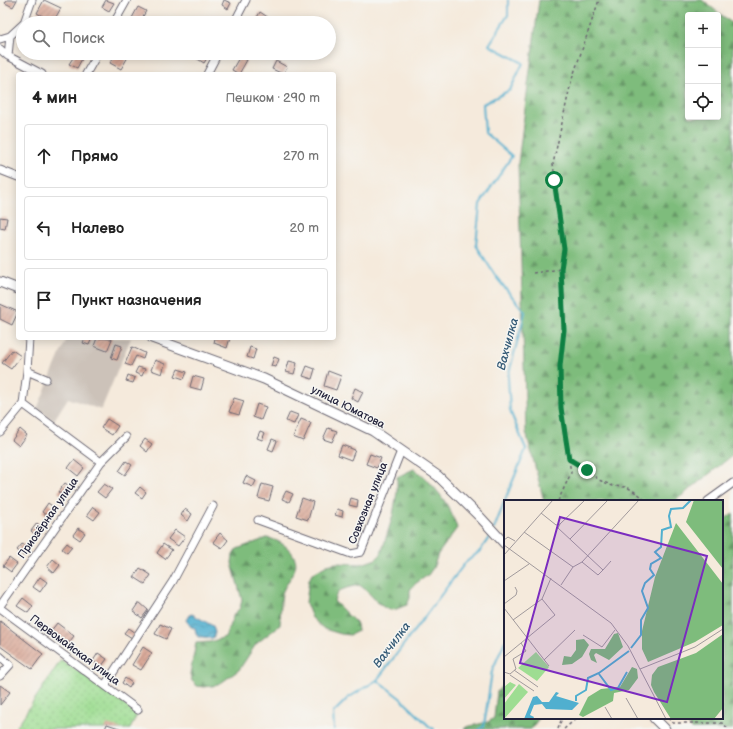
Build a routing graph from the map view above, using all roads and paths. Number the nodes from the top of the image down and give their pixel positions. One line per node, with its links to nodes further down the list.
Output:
1 (32, 0): 5 (street)
2 (127, 0): 6 (street)
3 (246, 0): 7 (street)
4 (599, 0): 20 (path)
5 (26, 16)
6 (118, 16)
7 (238, 16)
8 (16, 30): 9 (street)
9 (10, 36): 10 (street); 12 (street)
10 (0, 39)
11 (0, 49): 12 (street)
12 (8, 56): 15 (street)
13 (94, 60): 16 (street)
14 (214, 60): 17 (street)
15 (38, 72)
16 (87, 72)
17 (208, 72)
18 (0, 170): 19 (street)
19 (16, 176)
20 (561, 269): 21 (path); 32 (path)
21 (533, 273)
22 (0, 282): 23 (main road)
23 (16, 288)
24 (29, 340): 26 (street)
25 (157, 340): 31 (main road, улица Юматова)
26 (27, 371): 27 (street); 28 (street)
27 (46, 378)
28 (22, 404): 29 (street); 33 (street)
29 (0, 432)
30 (126, 437): 33 (street, Приозёрная улица)
31 (401, 451): 39 (street, Совхозная улица); 40 (main road, улица Юматова)
32 (569, 459): 35 (path); 36 (path)
33 (101, 462): 41 (street, Приозёрная улица)
34 (733, 483): 37 (street)
35 (558, 500)
36 (644, 500)
37 (709, 500)
38 (213, 506): 44 (street)
39 (258, 520)
40 (504, 544)
41 (0, 607): 44 (street, Первомайская улица)
42 (0, 656): 43 (street)
43 (0, 676)
44 (105, 685): 45 (street, Первомайская улица)
45 (138, 710)
46 (562, 719): 50 (path)
47 (576, 719): 51 (path)
48 (655, 719): 52 (main road)
49 (669, 719): 53 (path)
50 (558, 729)
51 (564, 729)
52 (665, 729)
53 (728, 729)

